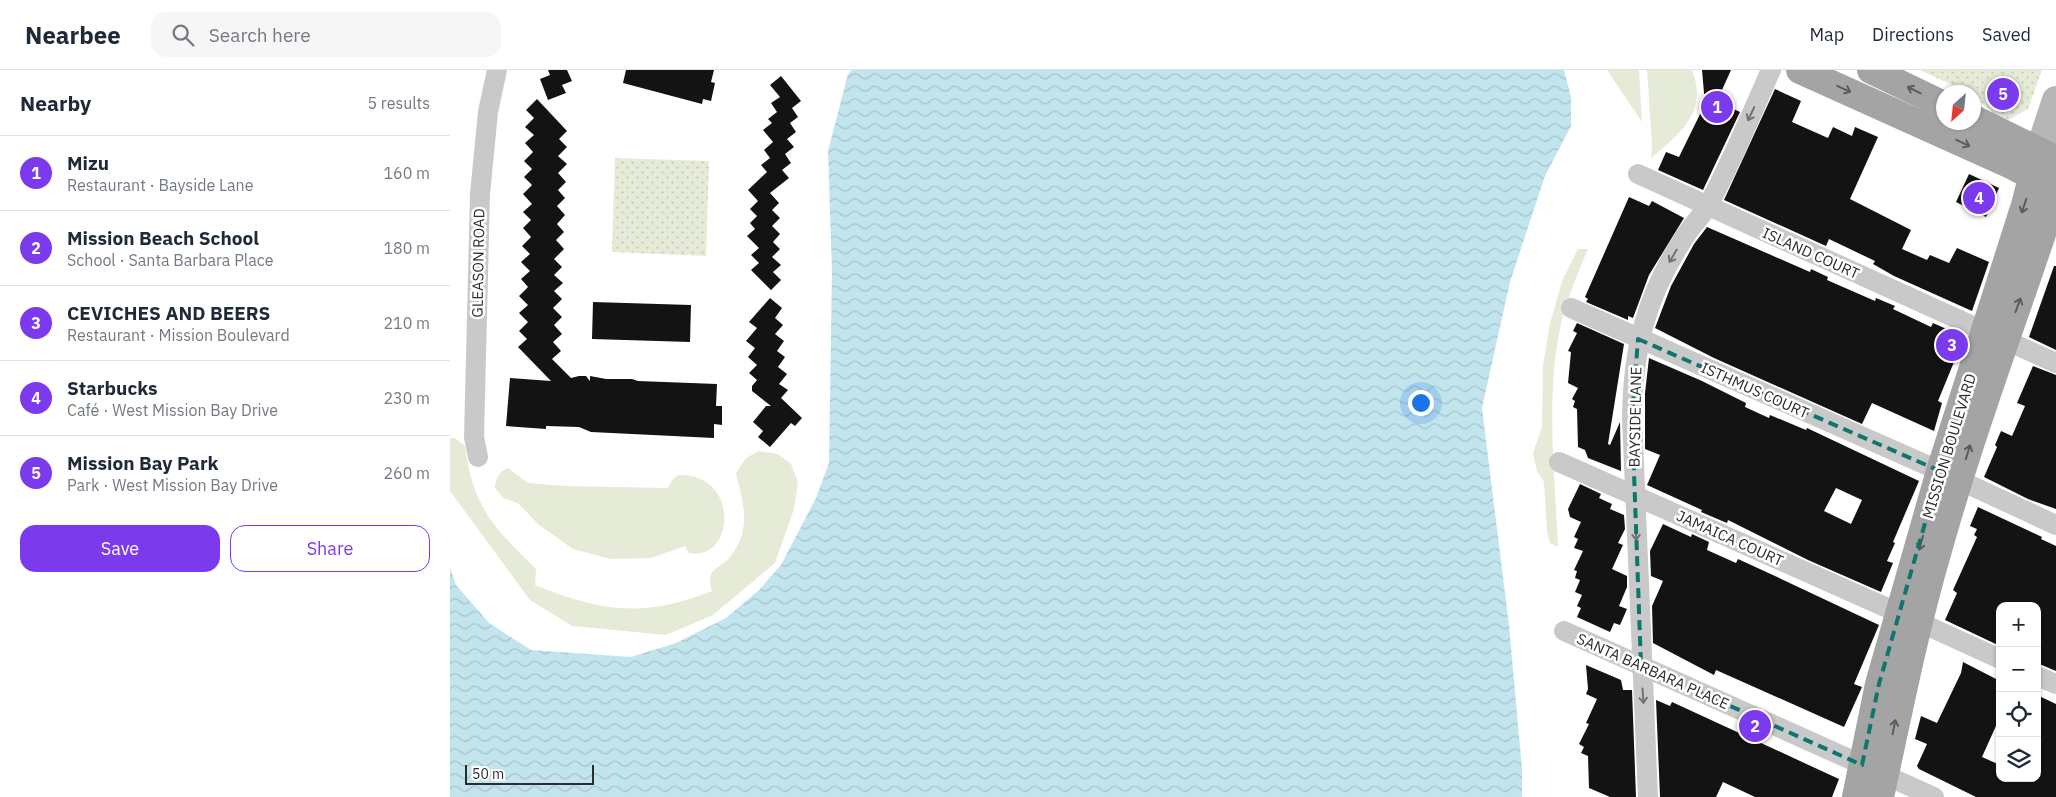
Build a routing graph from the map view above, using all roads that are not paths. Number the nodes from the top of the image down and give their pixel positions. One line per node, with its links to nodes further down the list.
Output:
1 (497, 70): 15 (street, GLEASON ROAD)
2 (1771, 70): 10 (street, BAYSIDE LANE, one-way to 10)
3 (1800, 70): 8 (main road, one-way to 8)
4 (1871, 70): 6 (main road, one-way to 4)
5 (2056, 100): 8 (main road, MISSION BOULEVARD)
6 (1936, 101)
7 (1981, 124): 8 (main road)
8 (2048, 173): 12 (main road, MISSION BOULEVARD)
9 (1638, 174): 10 (street, ISLAND COURT)
10 (1708, 206): 12 (street, ISLAND COURT); 13 (street, BAYSIDE LANE, one-way to 13)
11 (1570, 308): 13 (street, ISTHMUS COURT)
12 (1995, 335): 14 (street, ISLAND COURT); 17 (main road, MISSION BOULEVARD)
13 (1638, 339): 17 (street, ISTHMUS COURT); 18 (street, BAYSIDE LANE)
14 (2056, 363)
15 (478, 457)
16 (1559, 462): 18 (street, JAMAICA COURT)
17 (1950, 476): 19 (street, ISTHMUS COURT); 20 (main road, MISSION BOULEVARD)
18 (1634, 496): 20 (street, JAMAICA COURT); 23 (street, BAYSIDE LANE, one-way to 23)
19 (2056, 525)
20 (1910, 618): 22 (street, JAMAICA COURT); 26 (main road, MISSION BOULEVARD)
21 (1564, 632): 23 (street, SANTA BARBARA PLACE)
22 (1996, 657)
23 (1642, 666): 26 (street, SANTA BARBARA PLACE); 27 (street, BAYSIDE LANE, one-way to 27)
24 (2041, 678): 25 (street)
25 (2056, 684)
26 (1876, 779): 28 (main road, MISSION BOULEVARD); 29 (street, SANTA BARBARA PLACE)
27 (1648, 797)
28 (1856, 797)
29 (1934, 797)

